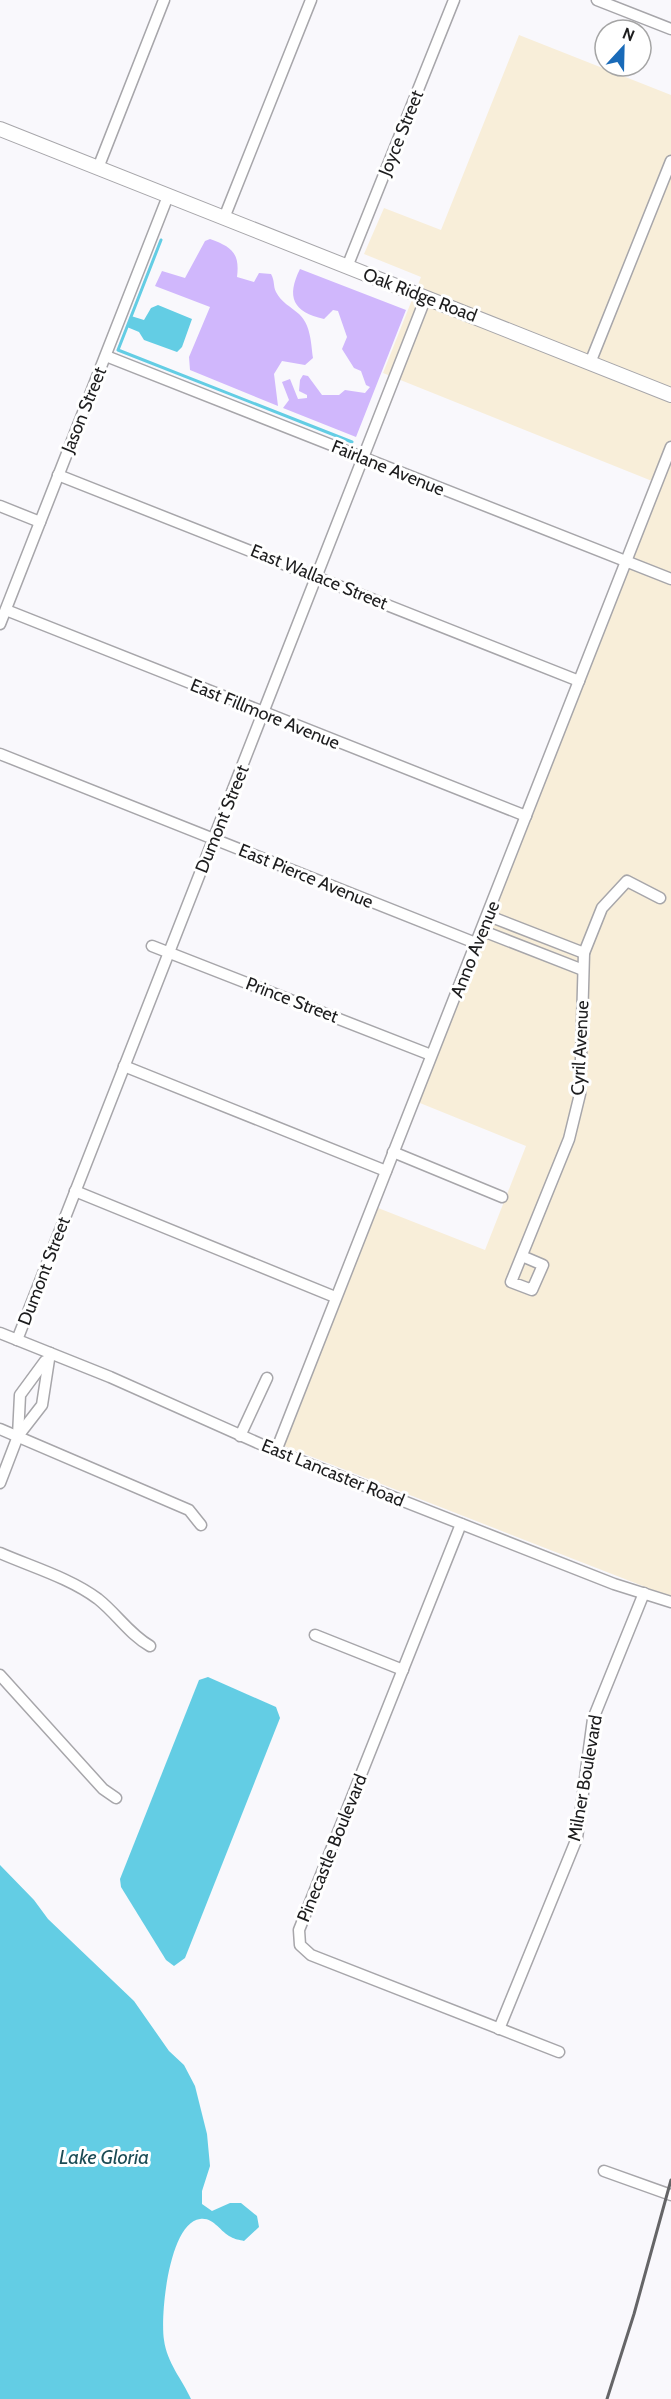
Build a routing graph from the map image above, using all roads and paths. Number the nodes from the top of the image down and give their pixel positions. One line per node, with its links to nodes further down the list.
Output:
1 (164, 0): 9 (street)
2 (311, 0): 11 (street)
3 (454, 0): 12 (street, Joyce Street)
4 (597, 0): 5 (street)
5 (616, 3): 6 (street)
6 (671, 29)
7 (0, 129): 9 (main road, Oak Ridge Road)
8 (671, 161): 15 (street)
9 (98, 168): 10 (main road, Oak Ridge Road)
10 (168, 196): 11 (main road, Oak Ridge Road); 14 (street, Jason Street)
11 (224, 218): 12 (main road, Oak Ridge Road)
12 (347, 267): 13 (main road, Oak Ridge Road)
13 (426, 297): 15 (main road, Oak Ridge Road); 18 (street, Dumont Street)
14 (106, 356): 18 (street, Fairlane Avenue); 19 (street, Jason Street)
15 (590, 363): 16 (main road, Oak Ridge Road)
16 (671, 394)
17 (671, 447): 22 (street, Anno Avenue)
18 (363, 458): 22 (street, Fairlane Avenue); 23 (street, Dumont Street)
19 (58, 475): 21 (street, Jason Street); 23 (street, East Wallace Street)
20 (0, 506): 21 (street)
21 (40, 522): 25 (street, Jason Street)
22 (625, 562): 24 (street, Fairlane Avenue); 27 (street, Anno Avenue)
23 (318, 576): 27 (street, East Wallace Street); 28 (street, Dumont Street)
24 (671, 579)
25 (6, 610): 26 (street, Jason Street); 28 (street, East Fillmore Avenue)
26 (0, 624)
27 (579, 681): 30 (street, Anno Avenue)
28 (264, 714): 30 (street, East Fillmore Avenue); 31 (street, Dumont Street)
29 (0, 754): 31 (street, East Pierce Avenue)
30 (526, 816): 33 (street, Anno Avenue)
31 (213, 839): 37 (street, East Pierce Avenue); 39 (street, Dumont Street)
32 (660, 898): 40 (street, Cyril Avenue)
33 (489, 916): 34 (street); 35 (street, Anno Avenue)
34 (506, 922): 36 (street); 40 (street)
35 (483, 931): 36 (street); 37 (street, Anno Avenue)
36 (502, 939): 41 (street)
37 (478, 944): 42 (street, Anno Avenue)
38 (152, 946): 39 (street, Prince Street)
39 (169, 953): 42 (street, Prince Street); 43 (street, Dumont Street)
40 (584, 953): 41 (street, Cyril Avenue)
41 (583, 970): 48 (street, Cyril Avenue)
42 (431, 1055): 44 (street, Anno Avenue)
43 (124, 1066): 45 (street); 46 (street, Dumont Street)
44 (393, 1152): 45 (street, Anno Avenue); 47 (street)
45 (386, 1170): 49 (street, Anno Avenue)
46 (75, 1191): 49 (street); 51 (street, Dumont Street)
47 (502, 1197)
48 (522, 1256)
49 (335, 1297): 59 (street, Anno Avenue)
50 (0, 1333): 51 (street, East Lancaster Road)
51 (17, 1340): 52 (street, East Lancaster Road)
52 (50, 1353): 54 (street); 55 (street); 58 (street, East Lancaster Road)
53 (267, 1378): 58 (street)
54 (18, 1407): 55 (street); 57 (street)
55 (36, 1414): 57 (street)
56 (0, 1429): 57 (street)
57 (18, 1436): 60 (street); 62 (street)
58 (240, 1436): 59 (street, East Lancaster Road)
59 (276, 1452): 61 (street, East Lancaster Road)
60 (0, 1483)
61 (461, 1524): 64 (street, East Lancaster Road); 68 (street, Pinecastle Boulevard)
62 (201, 1525)
63 (0, 1553): 67 (street)
64 (644, 1593): 65 (street, East Lancaster Road); 71 (street, Milner Boulevard)
65 (671, 1602)
66 (315, 1635): 68 (street)
67 (150, 1646)
68 (403, 1670): 71 (street, Pinecastle Boulevard)
69 (0, 1675): 70 (street)
70 (117, 1798)
71 (499, 2029): 72 (street, Pinecastle Boulevard)
72 (559, 2052)
73 (604, 2171): 74 (street)
74 (671, 2196)

